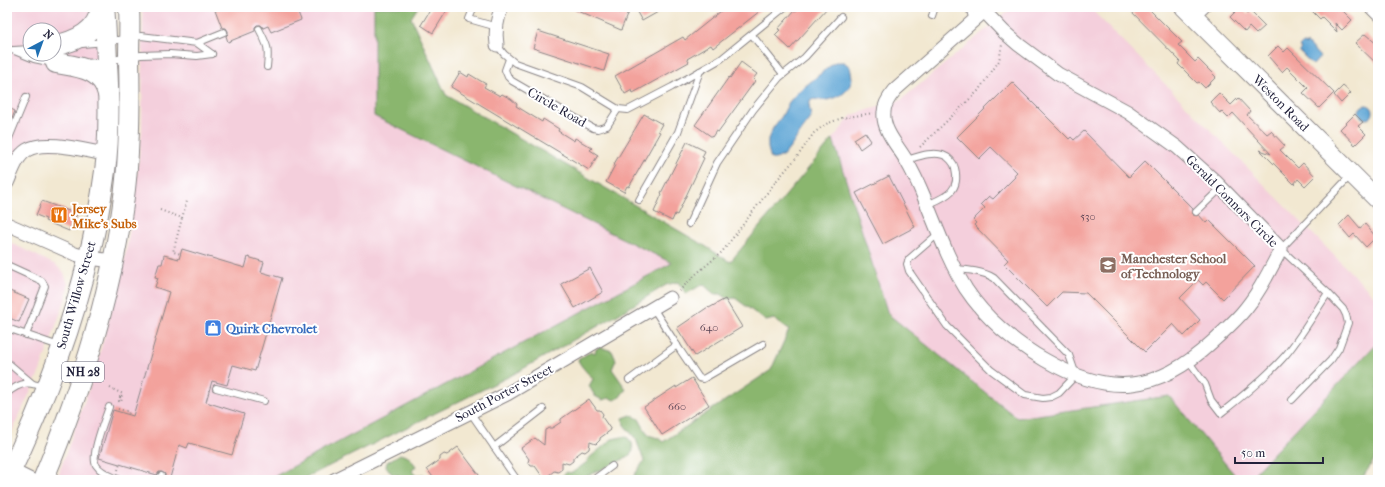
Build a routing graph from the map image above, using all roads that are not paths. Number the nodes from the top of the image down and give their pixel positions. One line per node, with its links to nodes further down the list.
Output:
1 (101, 7): 23 (main road)
2 (104, 7): 25 (main road, South Willow Street / NH 28)
3 (129, 7): 22 (main road, South Willow Street / NH 28)
4 (474, 7): 16 (lane)
5 (502, 7): 16 (street, Circle Road)
6 (785, 7): 19 (lane)
7 (935, 7): 13 (lane)
8 (969, 7): 15 (lane)
9 (1371, 7): 12 (street)
10 (986, 9): 15 (street); 42 (street, Gerald Connors Circle)
11 (1193, 10): 40 (street, Weston Road)
12 (1378, 14)
13 (932, 16)
14 (841, 17): 33 (lane)
15 (973, 20): 39 (street, Gerald Connors Circle)
16 (497, 27): 21 (street, Circle Road)
17 (259, 29): 31 (lane)
18 (224, 32): 20 (lane)
19 (752, 35): 32 (lane); 33 (lane)
20 (197, 43): 22 (lane); 22 (lane)
21 (498, 45): 30 (lane, Circle Road)
22 (130, 47): 25 (lane); 25 (lane); 52 (main road, South Willow Street / NH 28)
23 (62, 48)
24 (22, 49): 27 (lane)
25 (107, 51): 26 (lane); 28 (lane); 35 (main road, South Willow Street / NH 28)
26 (62, 52)
27 (22, 54)
28 (62, 56)
29 (62, 56): 35 (main road)
30 (509, 59): 36 (lane, Circle Road); 36 (lane, Circle Road)
31 (267, 67)
32 (700, 71): 36 (lane); 44 (lane)
33 (783, 74): 48 (lane)
34 (26, 97): 37 (lane)
35 (109, 98): 38 (main road, South Willow Street / NH 28)
36 (618, 109)
37 (7, 142)
38 (106, 154): 41 (street); 51 (main road, South Willow Street / NH 28)
39 (906, 160): 45 (street, Gerald Connors Circle); 45 (lane)
40 (1352, 174): 43 (street, Weston Road); 50 (lane)
41 (7, 184)
42 (1221, 188): 46 (lane); 50 (street, Gerald Connors Circle)
43 (1376, 193)
44 (639, 200)
45 (927, 205): 49 (street, Gerald Connors Circle)
46 (1196, 212)
47 (7, 224): 51 (street)
48 (689, 224)
49 (938, 234): 54 (street, Gerald Connors Circle); 65 (lane)
50 (1281, 250): 55 (lane); 64 (street, Gerald Connors Circle)
51 (89, 258): 52 (street); 62 (main road, South Willow Street / NH 28)
52 (113, 261): 80 (main road, South Willow Street / NH 28)
53 (7, 265): 59 (lane)
54 (955, 269): 65 (street, Gerald Connors Circle); 65 (lane)
55 (1328, 293): 64 (lane); 70 (lane)
56 (670, 298): 57 (street, South Porter Street)
57 (653, 308): 61 (lane); 74 (street, South Porter Street)
58 (10, 329): 59 (lane)
59 (26, 335): 62 (lane)
60 (764, 344): 61 (lane)
61 (677, 345): 66 (lane)
62 (62, 347): 67 (main road, South Willow Street / NH 28)
63 (7, 362): 67 (lane)
64 (1189, 362): 65 (street, Gerald Connors Circle)
65 (1076, 375)
66 (630, 380)
67 (40, 386): 69 (lane); 77 (main road, South Willow Street / NH 28)
68 (216, 388): 71 (lane)
69 (7, 393)
70 (1292, 400)
71 (264, 401)
72 (109, 407): 81 (lane)
73 (543, 409): 75 (lane)
74 (470, 412): 75 (lane); 78 (street, South Porter Street)
75 (494, 447): 82 (lane)
76 (612, 466): 83 (lane)
77 (8, 472): 79 (street)
78 (342, 478)
79 (31, 480)
80 (43, 480)
81 (120, 480)
82 (517, 480)
83 (593, 480)

